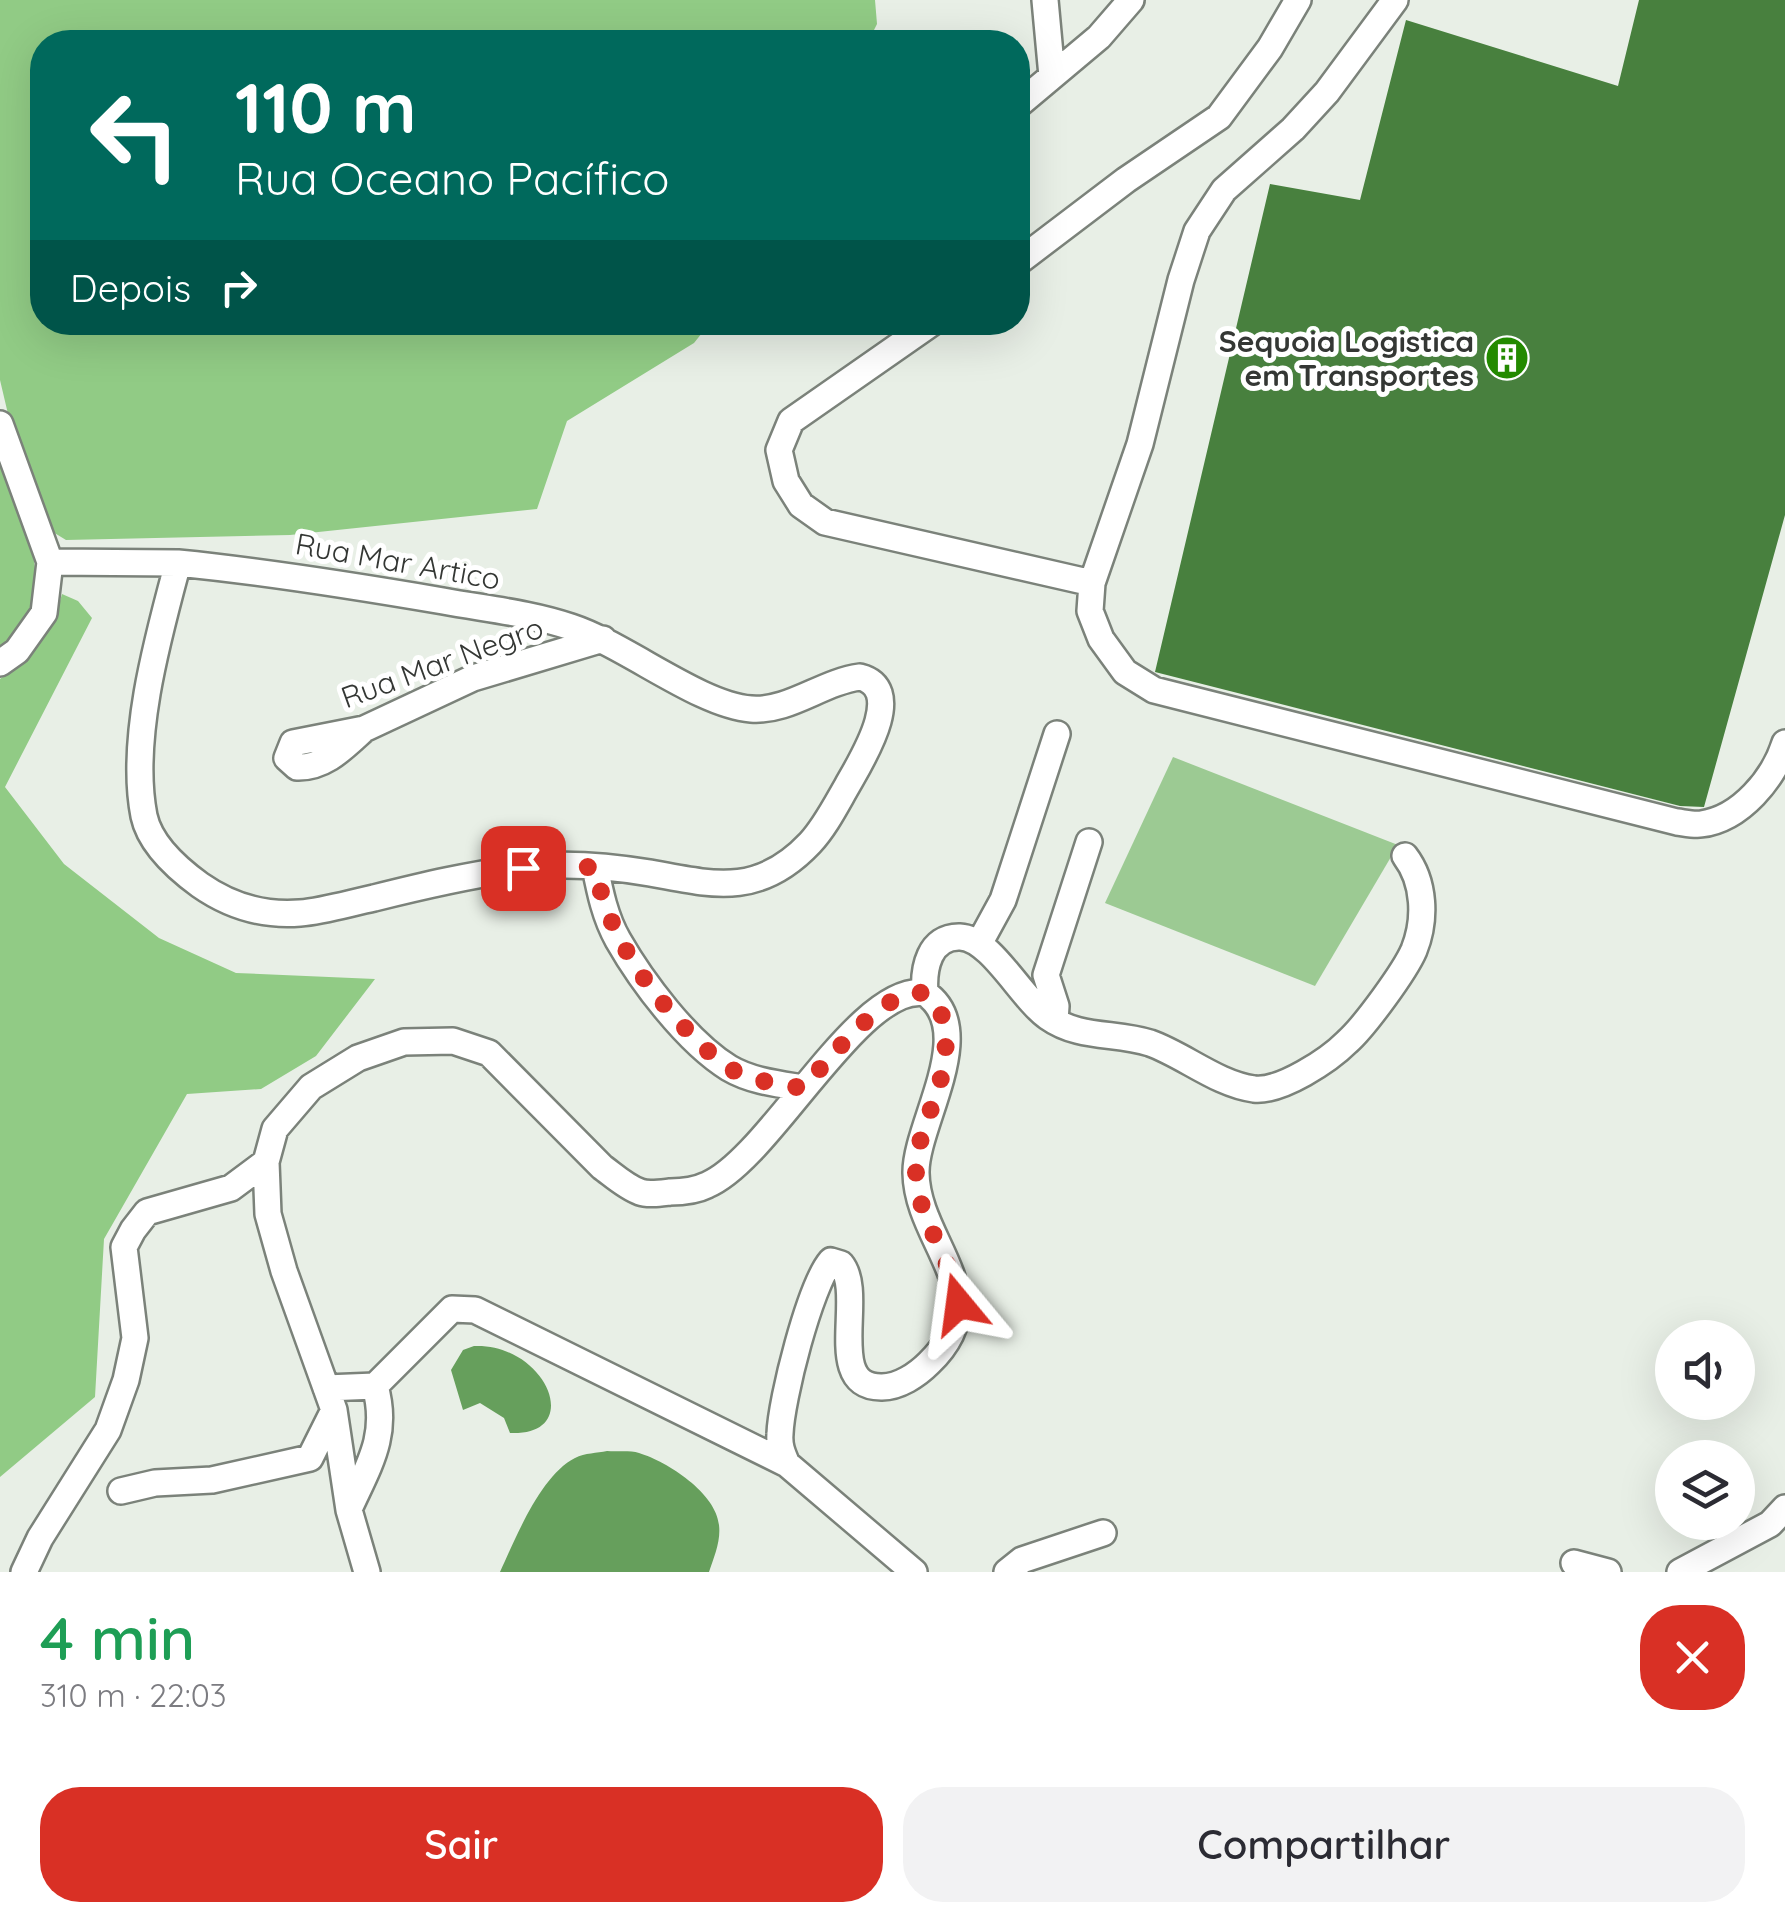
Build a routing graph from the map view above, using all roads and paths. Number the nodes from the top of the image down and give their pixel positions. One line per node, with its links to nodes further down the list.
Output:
1 (1044, 0): 5 (street)
2 (1131, 0): 5 (street)
3 (1298, 0): 7 (street)
4 (1395, 0): 12 (street)
5 (1052, 76): 6 (street)
6 (1030, 94)
7 (1030, 253)
8 (914, 335): 12 (street)
9 (0, 424): 10 (street)
10 (50, 562): 11 (street, Rua Mar Artico); 14 (street)
11 (178, 564): 13 (street, Rua Mar Artico); 20 (street)
12 (1092, 582): 17 (street)
13 (603, 639): 16 (street, Rua Mar Negro); 20 (street, Rua Mar Artico)
14 (0, 663)
15 (1057, 734): 21 (street)
16 (302, 740)
17 (1785, 743)
18 (1089, 842): 23 (street)
19 (1405, 856): 23 (street)
20 (595, 867): 24 (street)
21 (979, 944): 22 (street); 23 (street)
22 (925, 993): 24 (street); 28 (street)
23 (1055, 1021)
24 (803, 1088): 25 (street)
25 (266, 1162): 27 (street); 34 (street)
26 (375, 1386): 27 (street); 28 (street); 31 (street)
27 (330, 1399): 29 (street); 31 (street)
28 (786, 1464): 36 (street)
29 (121, 1490)
30 (1785, 1508): 39 (street)
31 (349, 1510): 35 (street)
32 (1103, 1533): 37 (street)
33 (1574, 1563): 38 (street)
34 (24, 1572)
35 (368, 1572)
36 (914, 1572)
37 (1008, 1572)
38 (1608, 1572)
39 (1680, 1572)

